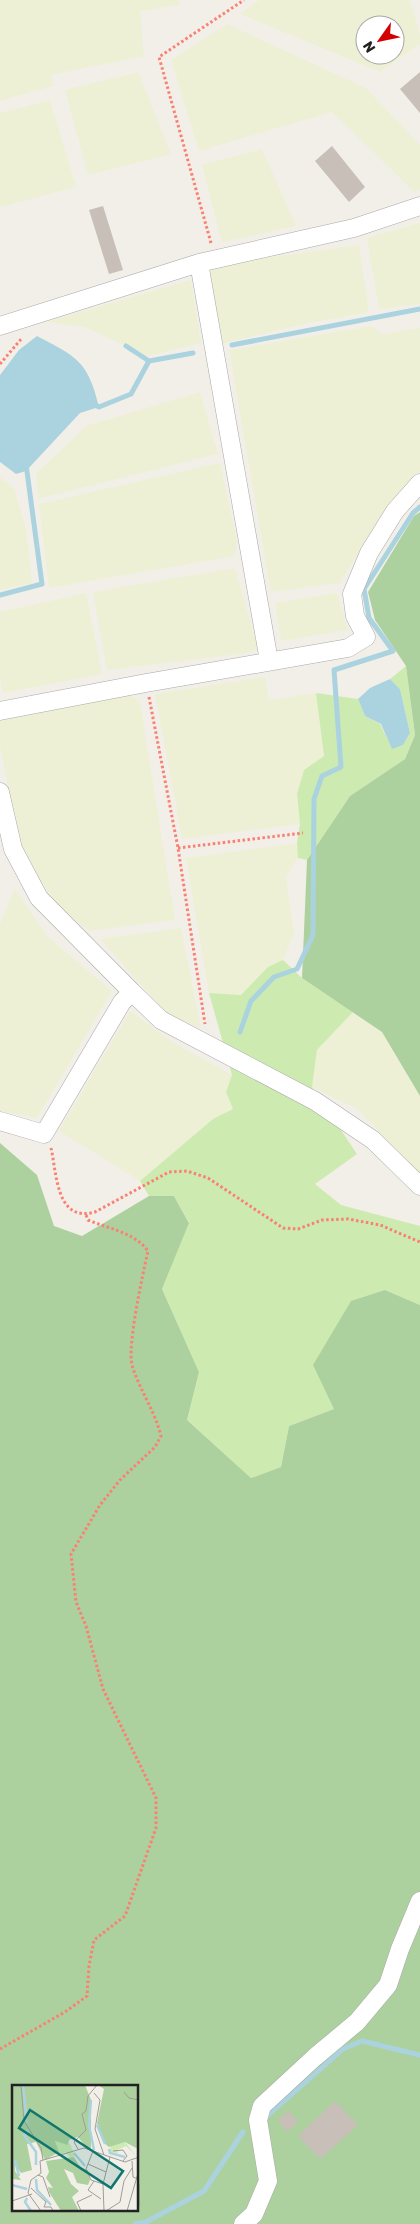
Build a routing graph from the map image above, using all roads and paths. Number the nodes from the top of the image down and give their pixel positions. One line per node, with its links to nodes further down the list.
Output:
1 (244, 0): 3 (path)
2 (420, 206): 3 (street)
3 (207, 261): 4 (street); 8 (street)
4 (0, 326)
5 (27, 332): 6 (path)
6 (0, 364)
7 (420, 483): 8 (street)
8 (269, 661): 9 (street)
9 (146, 683): 10 (street); 13 (path)
10 (0, 711)
11 (0, 792): 14 (street)
12 (303, 833): 13 (path)
13 (178, 848): 15 (path)
14 (132, 992): 15 (street); 17 (street)
15 (208, 1044): 18 (street)
16 (0, 1121): 17 (street)
17 (44, 1134): 19 (path)
18 (420, 1186)
19 (86, 1215): 20 (path); 22 (path)
20 (420, 1242)
21 (420, 1900): 23 (street)
22 (0, 2050)
23 (243, 2224)

